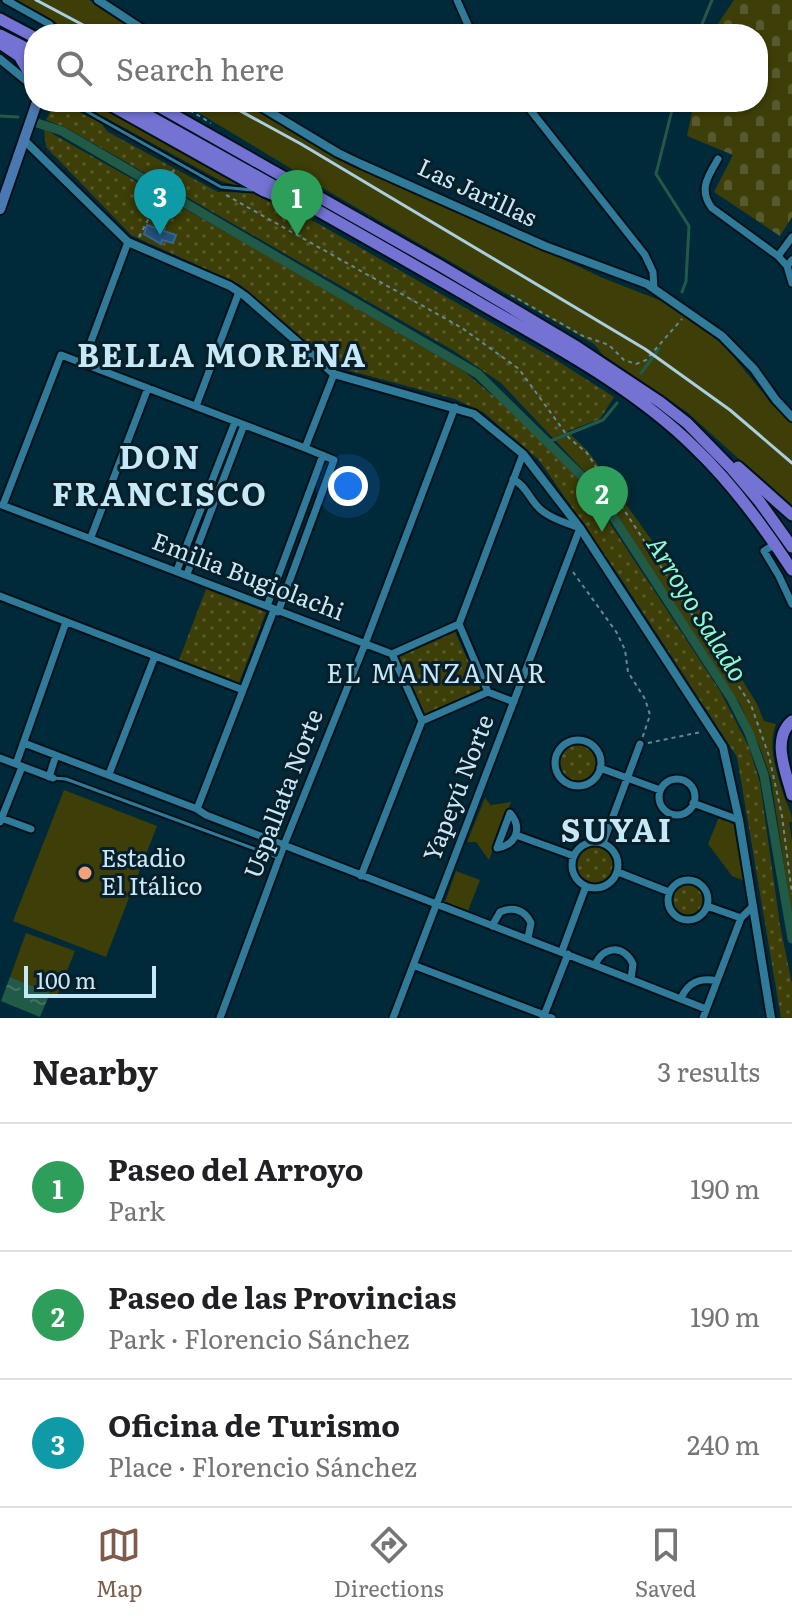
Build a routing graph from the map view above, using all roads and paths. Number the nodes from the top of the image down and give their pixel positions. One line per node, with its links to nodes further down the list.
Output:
1 (6, 0): 5 (street)
2 (98, 0): 6 (street)
3 (457, 0): 7 (street)
4 (0, 19): 8 (highway)
5 (49, 24)
6 (135, 24)
7 (468, 24)
8 (24, 32)
9 (0, 35): 11 (highway)
10 (0, 43): 13 (highway)
11 (24, 47)
12 (0, 59): 14 (street)
13 (24, 65)
14 (24, 77)
15 (33, 112): 24 (main road)
16 (88, 112): 26 (lane)
17 (123, 112): 28 (highway)
18 (142, 112): 30 (highway)
19 (168, 112): 47 (highway)
20 (192, 112): 23 (path)
21 (270, 112): 36 (street, Las Jarillas)
22 (532, 112): 36 (street)
23 (217, 127)
24 (24, 140): 29 (main road); 32 (street)
25 (718, 159): 33 (street)
26 (178, 163): 27 (lane); 32 (path)
27 (221, 187): 28 (lane); 102 (path)
28 (264, 191): 30 (highway)
29 (0, 209)
30 (325, 215): 57 (highway)
31 (792, 237): 33 (street)
32 (132, 244): 38 (street); 40 (street)
33 (778, 256): 34 (street)
34 (790, 263): 35 (street)
35 (792, 283)
36 (654, 289): 39 (street, Las Jarillas)
37 (501, 290): 39 (path)
38 (239, 292): 41 (street); 43 (street)
39 (688, 312): 45 (street, Las Jarillas)
40 (83, 363): 42 (street); 53 (street)
41 (334, 374): 44 (street); 49 (street)
42 (148, 388): 43 (street); 56 (street)
43 (196, 406): 46 (street)
44 (455, 407): 50 (street); 68 (street, Uspallata Norte)
45 (792, 417)
46 (235, 422): 48 (street); 60 (street)
47 (687, 423): 54 (highway); 58 (highway)
48 (244, 425): 49 (street); 62 (street)
49 (305, 448): 51 (street)
50 (523, 454): 52 (street); 55 (street)
51 (323, 455): 65 (street); 65 (street)
52 (513, 479): 55 (street); 67 (street)
53 (2, 504): 56 (street, Emilia Bugiolachi)
54 (792, 515)
55 (580, 528): 59 (street, Yapeyú Norte); 76 (street)
56 (91, 537): 60 (street, Emilia Bugiolachi)
57 (775, 544): 61 (highway); 64 (street)
58 (792, 547)
59 (566, 561): 73 (street, Yapeyú Norte); 78 (path)
60 (177, 570): 62 (street, Emilia Bugiolachi)
61 (792, 570)
62 (187, 574): 65 (street, Emilia Bugiolachi)
63 (0, 596): 66 (street)
64 (792, 604)
65 (273, 609): 68 (street, Emilia Bugiolachi); 71 (street)
66 (66, 622): 70 (street); 77 (street)
67 (459, 624): 69 (street); 72 (street)
68 (365, 644): 69 (street, Emilia Bugiolachi); 95 (street, Uspallata Norte)
69 (392, 654): 74 (street)
70 (155, 656): 71 (street); 83 (street)
71 (243, 690): 89 (street)
72 (488, 692): 73 (street); 74 (street)
73 (514, 702): 103 (street, Yapeyú Norte)
74 (422, 721): 99 (street)
75 (792, 721): 87 (highway)
76 (712, 729): 78 (path); 91 (street)
77 (24, 743): 79 (street); 81 (street)
78 (640, 744): 85 (street)
79 (56, 755): 83 (street); 84 (street)
80 (0, 758): 81 (street)
81 (19, 765): 84 (street); 90 (street)
82 (600, 768): 82 (street); 85 (street)
83 (109, 774): 89 (street)
84 (51, 777): 97 (lane)
85 (627, 778): 86 (street); 94 (street)
86 (660, 790): 88 (street); 88 (street)
87 (792, 795)
88 (693, 803): 91 (street)
89 (197, 809): 95 (street)
90 (1, 820): 92 (street)
91 (739, 820): 105 (street)
92 (31, 829)
93 (516, 835): 93 (street); 96 (street)
94 (603, 843): 96 (street); 98 (street)
95 (284, 845): 97 (street, Uspallata Norte); 99 (street)
96 (574, 856): 100 (street)
97 (279, 858): 117 (street, Uspallata Norte)
98 (618, 872): 100 (street); 101 (street)
99 (361, 876): 103 (street)
100 (586, 886): 109 (street)
101 (669, 892): 104 (street); 104 (street)
102 (792, 894)
103 (435, 905): 107 (street); 110 (street, Yapeyú Norte)
104 (707, 906): 106 (street)
105 (753, 906): 106 (street); 120 (street)
106 (741, 918): 113 (street)
107 (492, 926): 108 (street); 108 (street)
108 (528, 938): 109 (street)
109 (565, 952): 111 (street); 116 (street)
110 (413, 965): 116 (street); 118 (street, Yapeyú Norte)
111 (595, 965): 112 (street); 112 (street)
112 (631, 979): 114 (street)
113 (717, 981): 114 (street); 115 (street)
114 (681, 999): 115 (street)
115 (706, 1009): 119 (street)
116 (546, 1017)
117 (220, 1018)
118 (393, 1018)
119 (703, 1018)
120 (771, 1018)

